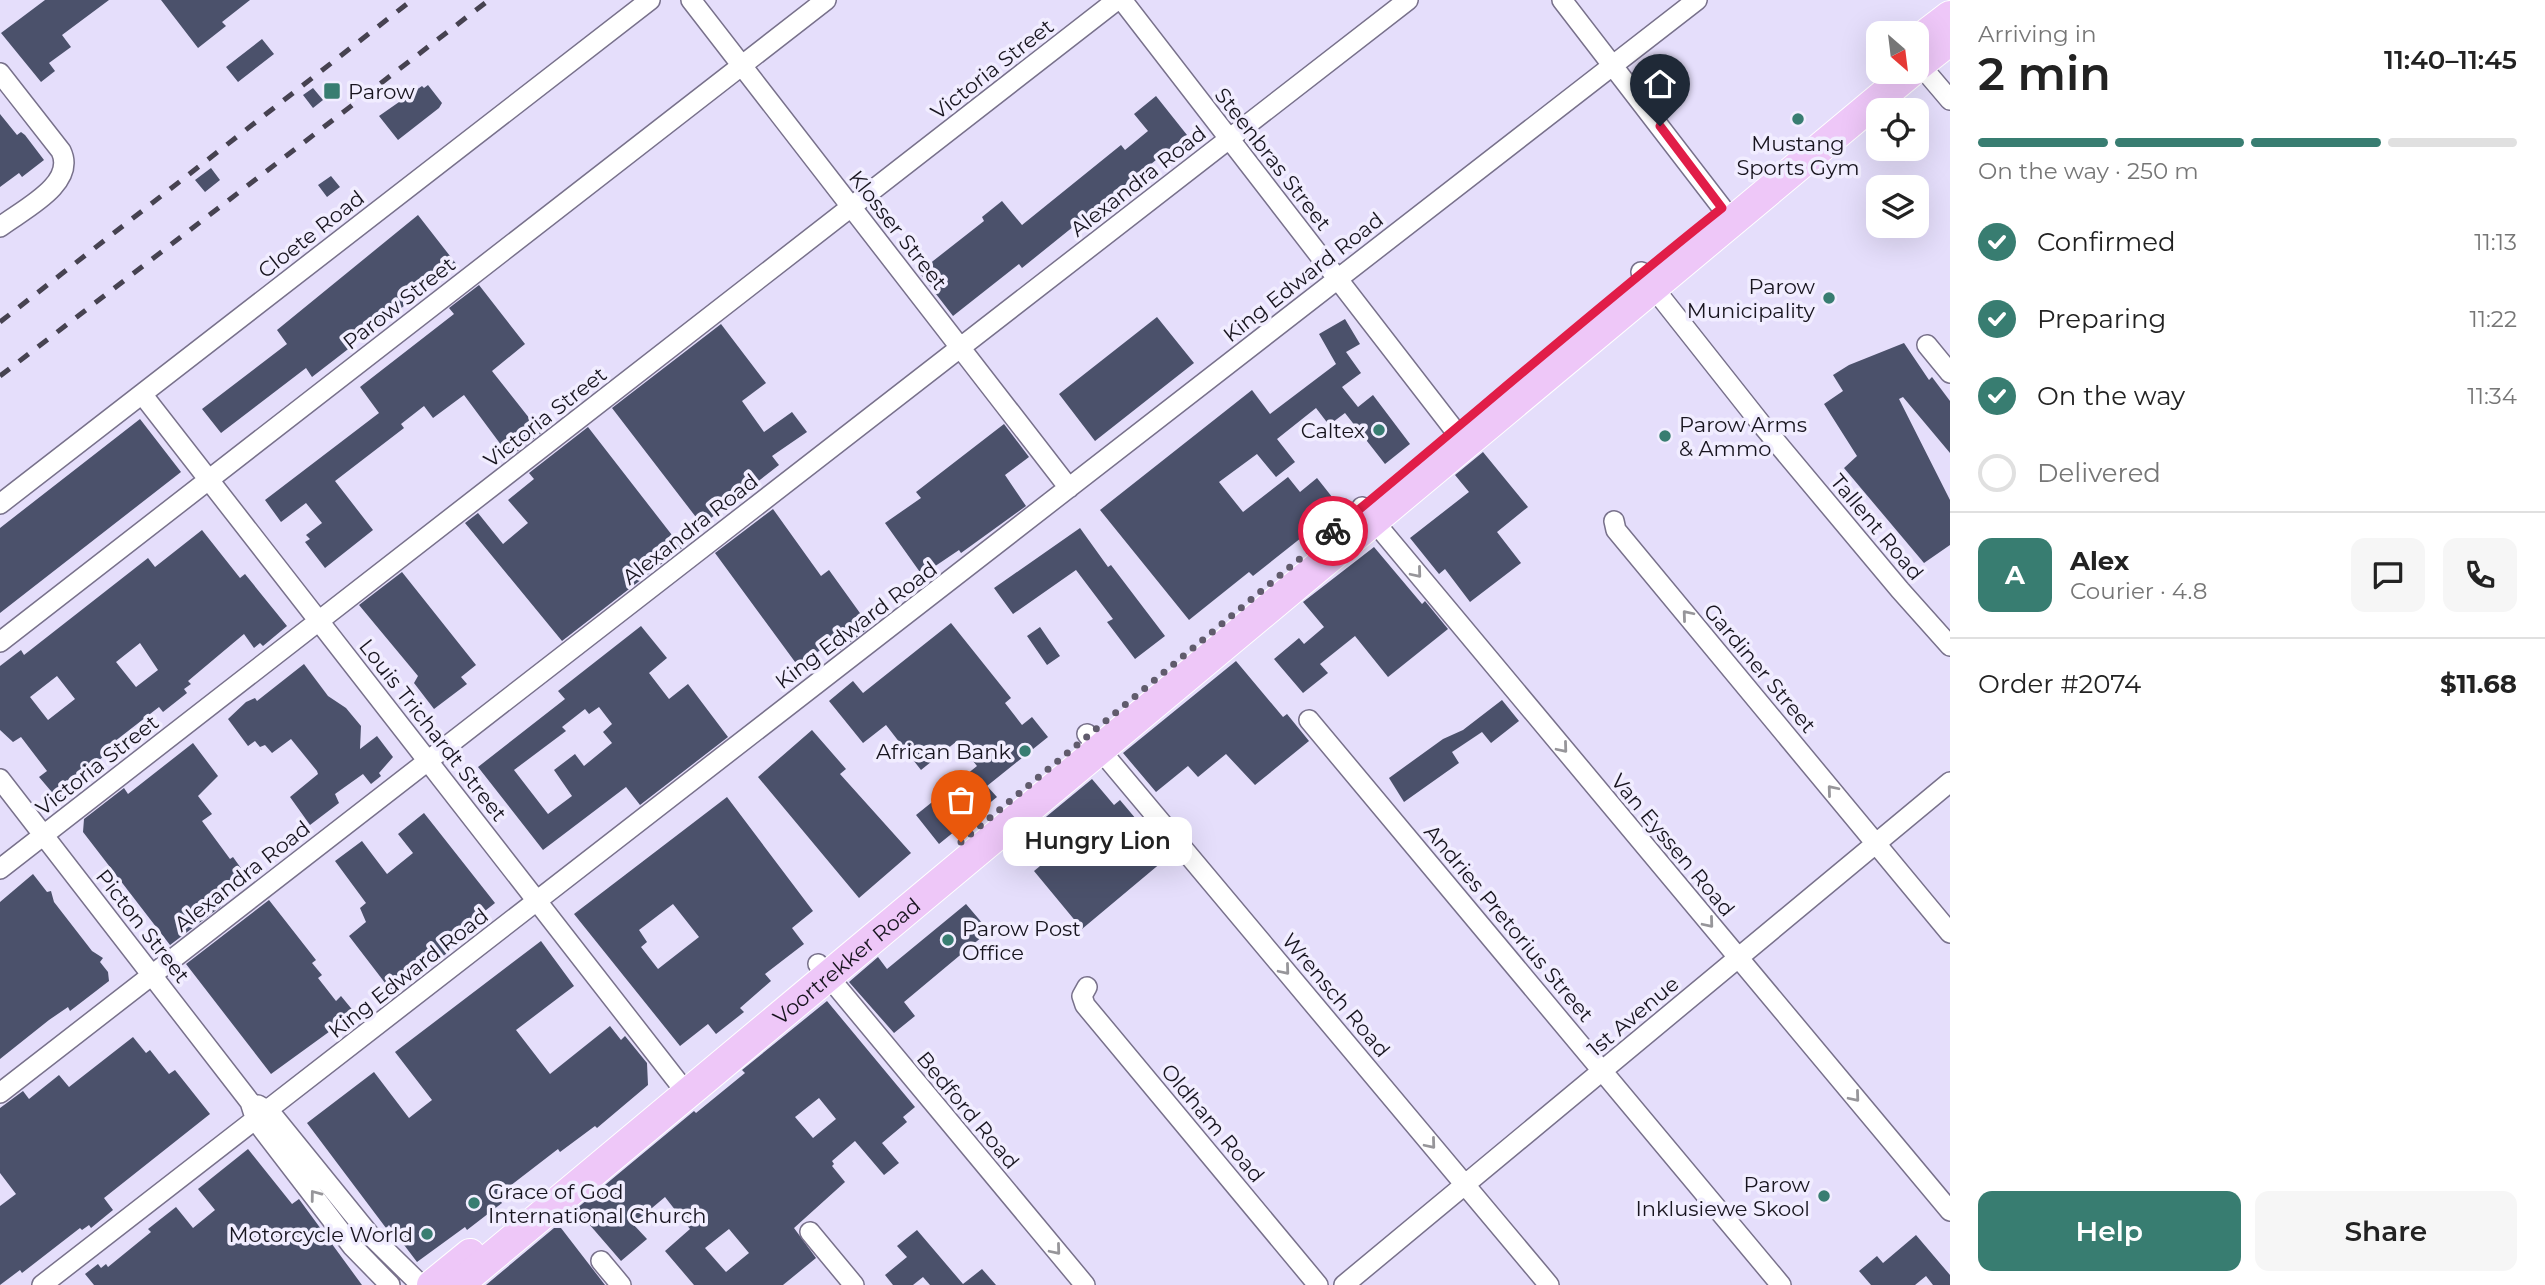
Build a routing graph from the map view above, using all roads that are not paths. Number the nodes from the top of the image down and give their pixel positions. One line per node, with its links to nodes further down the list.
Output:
1 (650, 0): 28 (street, Cloete Road)
2 (691, 0): 12 (street, Klosser Street)
3 (826, 0): 12 (street, Parow Street)
4 (1120, 0): 19 (street, Steenbras Street); 20 (street, Victoria Street)
5 (1408, 0): 19 (street, Alexandra Road)
6 (1562, 0): 13 (street)
7 (1697, 0): 13 (street, King Edward Road)
8 (1950, 16): 10 (main road, Voortrekker Road)
9 (1950, 40): 11 (main road, Voortrekker Road)
10 (1929, 44)
11 (1929, 53)
12 (742, 65): 20 (street, Klosser Street); 30 (street, Parow Street)
13 (1613, 65): 21 (street); 23 (street, King Edward Road)
14 (0, 73): 22 (street)
15 (1929, 76): 18 (street)
16 (1869, 84): 21 (main road, Voortrekker Road)
17 (1888, 84): 21 (main road, Voortrekker Road)
18 (1950, 100)
19 (1229, 139): 23 (street, Steenbras Street); 26 (street, Alexandra Road)
20 (851, 207): 26 (street, Klosser Street); 35 (street, Victoria Street)
21 (1728, 215): 24 (main road, Voortrekker Road)
22 (0, 228)
23 (1337, 279): 29 (street, Steenbras Street); 31 (street, King Edward Road)
24 (1646, 279): 29 (main road, Voortrekker Road); 37 (street, Tallent Road)
25 (1927, 345): 27 (street)
26 (960, 348): 31 (street, Klosser Street); 40 (street, Alexandra Road)
27 (1950, 373)
28 (142, 394): 30 (street, Louis Trichardt Street); 32 (street, Cloete Road)
29 (1461, 438): 33 (main road, Voortrekker Road)
30 (208, 480): 35 (street, Louis Trichardt Street); 36 (street, Parow Street)
31 (1069, 488): 46 (street, King Edward Road)
32 (0, 504)
33 (1367, 514): 39 (main road, Voortrekker Road); 48 (street, Van Eyssen Road, one-way to 48)
34 (1614, 521): 44 (street, Gardiner Street, one-way to 34)
35 (318, 620): 40 (street, Louis Trichardt Street); 43 (street, Victoria Street)
36 (0, 642)
37 (1950, 646)
38 (1309, 720): 52 (street, Andries Pretorius Street)
39 (1093, 741): 49 (main road, Voortrekker Road); 56 (street, Wrensch Road, one-way to 56)
40 (429, 761): 46 (street, Louis Trichardt Street); 50 (street, Alexandra Road)
41 (0, 779): 43 (street, Picton Street)
42 (1950, 782): 44 (street, 1st Avenue)
43 (44, 836): 45 (street, Victoria Street); 50 (street, Picton Street)
44 (1876, 842): 47 (street, Gardiner Street); 48 (street, 1st Avenue)
45 (0, 869)
46 (538, 900): 53 (street, Louis Trichardt Street); 55 (street, King Edward Road)
47 (1950, 933)
48 (1738, 958): 52 (street, 1st Avenue); 57 (street, Van Eyssen Road, one-way to 57)
49 (823, 971): 53 (main road, Voortrekker Road); 67 (street, Bedford Road, one-way to 67)
50 (152, 975): 54 (street, Alexandra Road); 55 (street, Picton Street)
51 (1087, 987): 68 (street, Oldham Road)
52 (1603, 1070): 56 (street, 1st Avenue); 71 (street, Andries Pretorius Street)
53 (683, 1088): 63 (main road, Voortrekker Road); 64 (main road, Voortrekker Road)
54 (0, 1093)
55 (263, 1116): 60 (street, King Edward Road); 61 (street, Picton Street, one-way to 55); 62 (street, Picton Street)
56 (1466, 1186): 69 (street, 1st Avenue); 70 (street, Wrensch Road)
57 (1950, 1211)
58 (810, 1232): 66 (street)
59 (601, 1261): 65 (street)
60 (42, 1285)
61 (390, 1285)
62 (421, 1285)
63 (432, 1285)
64 (458, 1285)
65 (621, 1285)
66 (854, 1285)
67 (1085, 1285)
68 (1318, 1285)
69 (1344, 1285)
70 (1549, 1285)
71 (1780, 1285)

